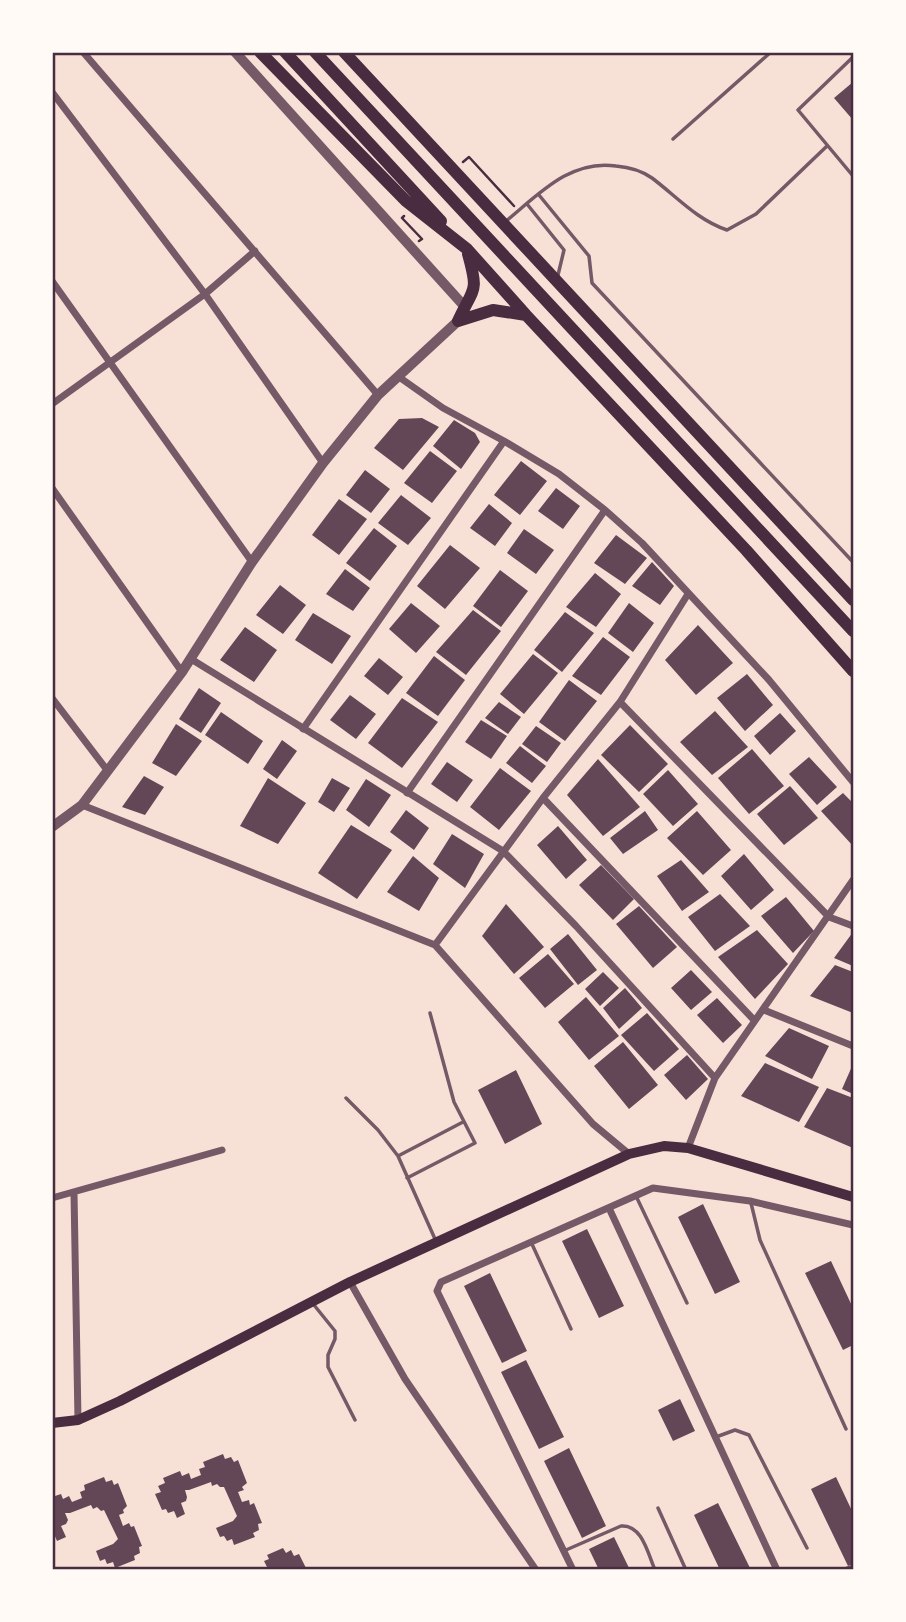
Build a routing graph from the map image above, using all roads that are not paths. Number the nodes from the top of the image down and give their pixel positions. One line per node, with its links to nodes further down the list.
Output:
1 (83, 52): 17 (street)
2 (235, 52): 21 (street)
3 (260, 52): 16 (highway)
4 (285, 52): 16 (highway)
5 (315, 52): 36 (highway)
6 (344, 52): 15 (highway)
7 (771, 52): 10 (lane)
8 (853, 57): 11 (lane)
9 (52, 92): 20 (street)
10 (673, 139)
11 (827, 146): 12 (lane); 13 (lane)
12 (853, 176)
13 (539, 195): 14 (lane); 33 (lane)
14 (527, 204): 15 (lane); 19 (lane)
15 (503, 223): 19 (highway)
16 (467, 249): 21 (highway); 22 (highway)
17 (255, 251): 20 (street); 26 (street)
18 (52, 281): 24 (street)
19 (556, 281): 35 (highway)
20 (205, 294): 24 (street); 29 (street)
21 (465, 307): 23 (highway)
22 (526, 315): 23 (highway); 38 (highway)
23 (458, 321): 25 (street)
24 (110, 361): 27 (street); 32 (street)
25 (399, 377): 26 (street); 28 (street)
26 (378, 395): 29 (street)
27 (52, 404)
28 (504, 441): 31 (street); 42 (street)
29 (323, 463): 32 (street)
30 (52, 488): 39 (street)
31 (605, 510): 34 (street); 45 (street)
32 (252, 562): 37 (street)
33 (853, 562)
34 (688, 594): 41 (street); 44 (street)
35 (853, 600)
36 (853, 631)
37 (191, 659): 39 (street); 42 (street)
38 (853, 671)
39 (182, 672): 43 (street)
40 (52, 698): 43 (street)
41 (620, 702): 46 (street); 51 (street)
42 (303, 729): 45 (street)
43 (107, 770): 47 (street)
44 (853, 782)
45 (407, 793): 49 (street)
46 (543, 798): 49 (street); 56 (street)
47 (82, 806): 48 (street); 53 (street)
48 (52, 827)
49 (503, 851): 53 (street); 58 (street)
50 (853, 880): 51 (street)
51 (829, 917): 52 (street); 54 (street)
52 (853, 926)
53 (435, 945): 63 (street)
54 (764, 1010): 56 (street); 57 (street)
55 (430, 1013): 60 (lane)
56 (754, 1020): 58 (street)
57 (853, 1046)
58 (715, 1078): 61 (street)
59 (346, 1098): 64 (lane)
60 (463, 1122): 64 (lane); 65 (lane)
61 (688, 1148): 63 (main road); 68 (main road)
62 (222, 1150): 66 (street)
63 (629, 1154): 73 (main road)
64 (398, 1156): 65 (lane)
65 (407, 1178): 73 (lane)
66 (74, 1193): 69 (street); 79 (street)
67 (636, 1196): 70 (street); 71 (street); 77 (lane)
68 (853, 1197)
69 (52, 1198)
70 (750, 1201): 72 (street); 82 (lane)
71 (609, 1208): 74 (street); 83 (street)
72 (853, 1225)
73 (436, 1241): 75 (main road)
74 (531, 1242): 78 (lane); 86 (street)
75 (350, 1282): 76 (main road); 88 (street)
76 (312, 1302): 79 (main road); 80 (lane)
77 (687, 1303)
78 (571, 1329)
79 (78, 1420): 81 (main road)
80 (355, 1420)
81 (52, 1423)
82 (846, 1429)
83 (716, 1437): 85 (lane); 92 (street)
84 (658, 1508): 91 (lane)
85 (807, 1548)
86 (564, 1551): 89 (street); 90 (lane)
87 (853, 1568): 93 (street)
88 (536, 1570)
89 (573, 1570)
90 (655, 1570)
91 (686, 1570)
92 (777, 1570)
93 (847, 1570)

